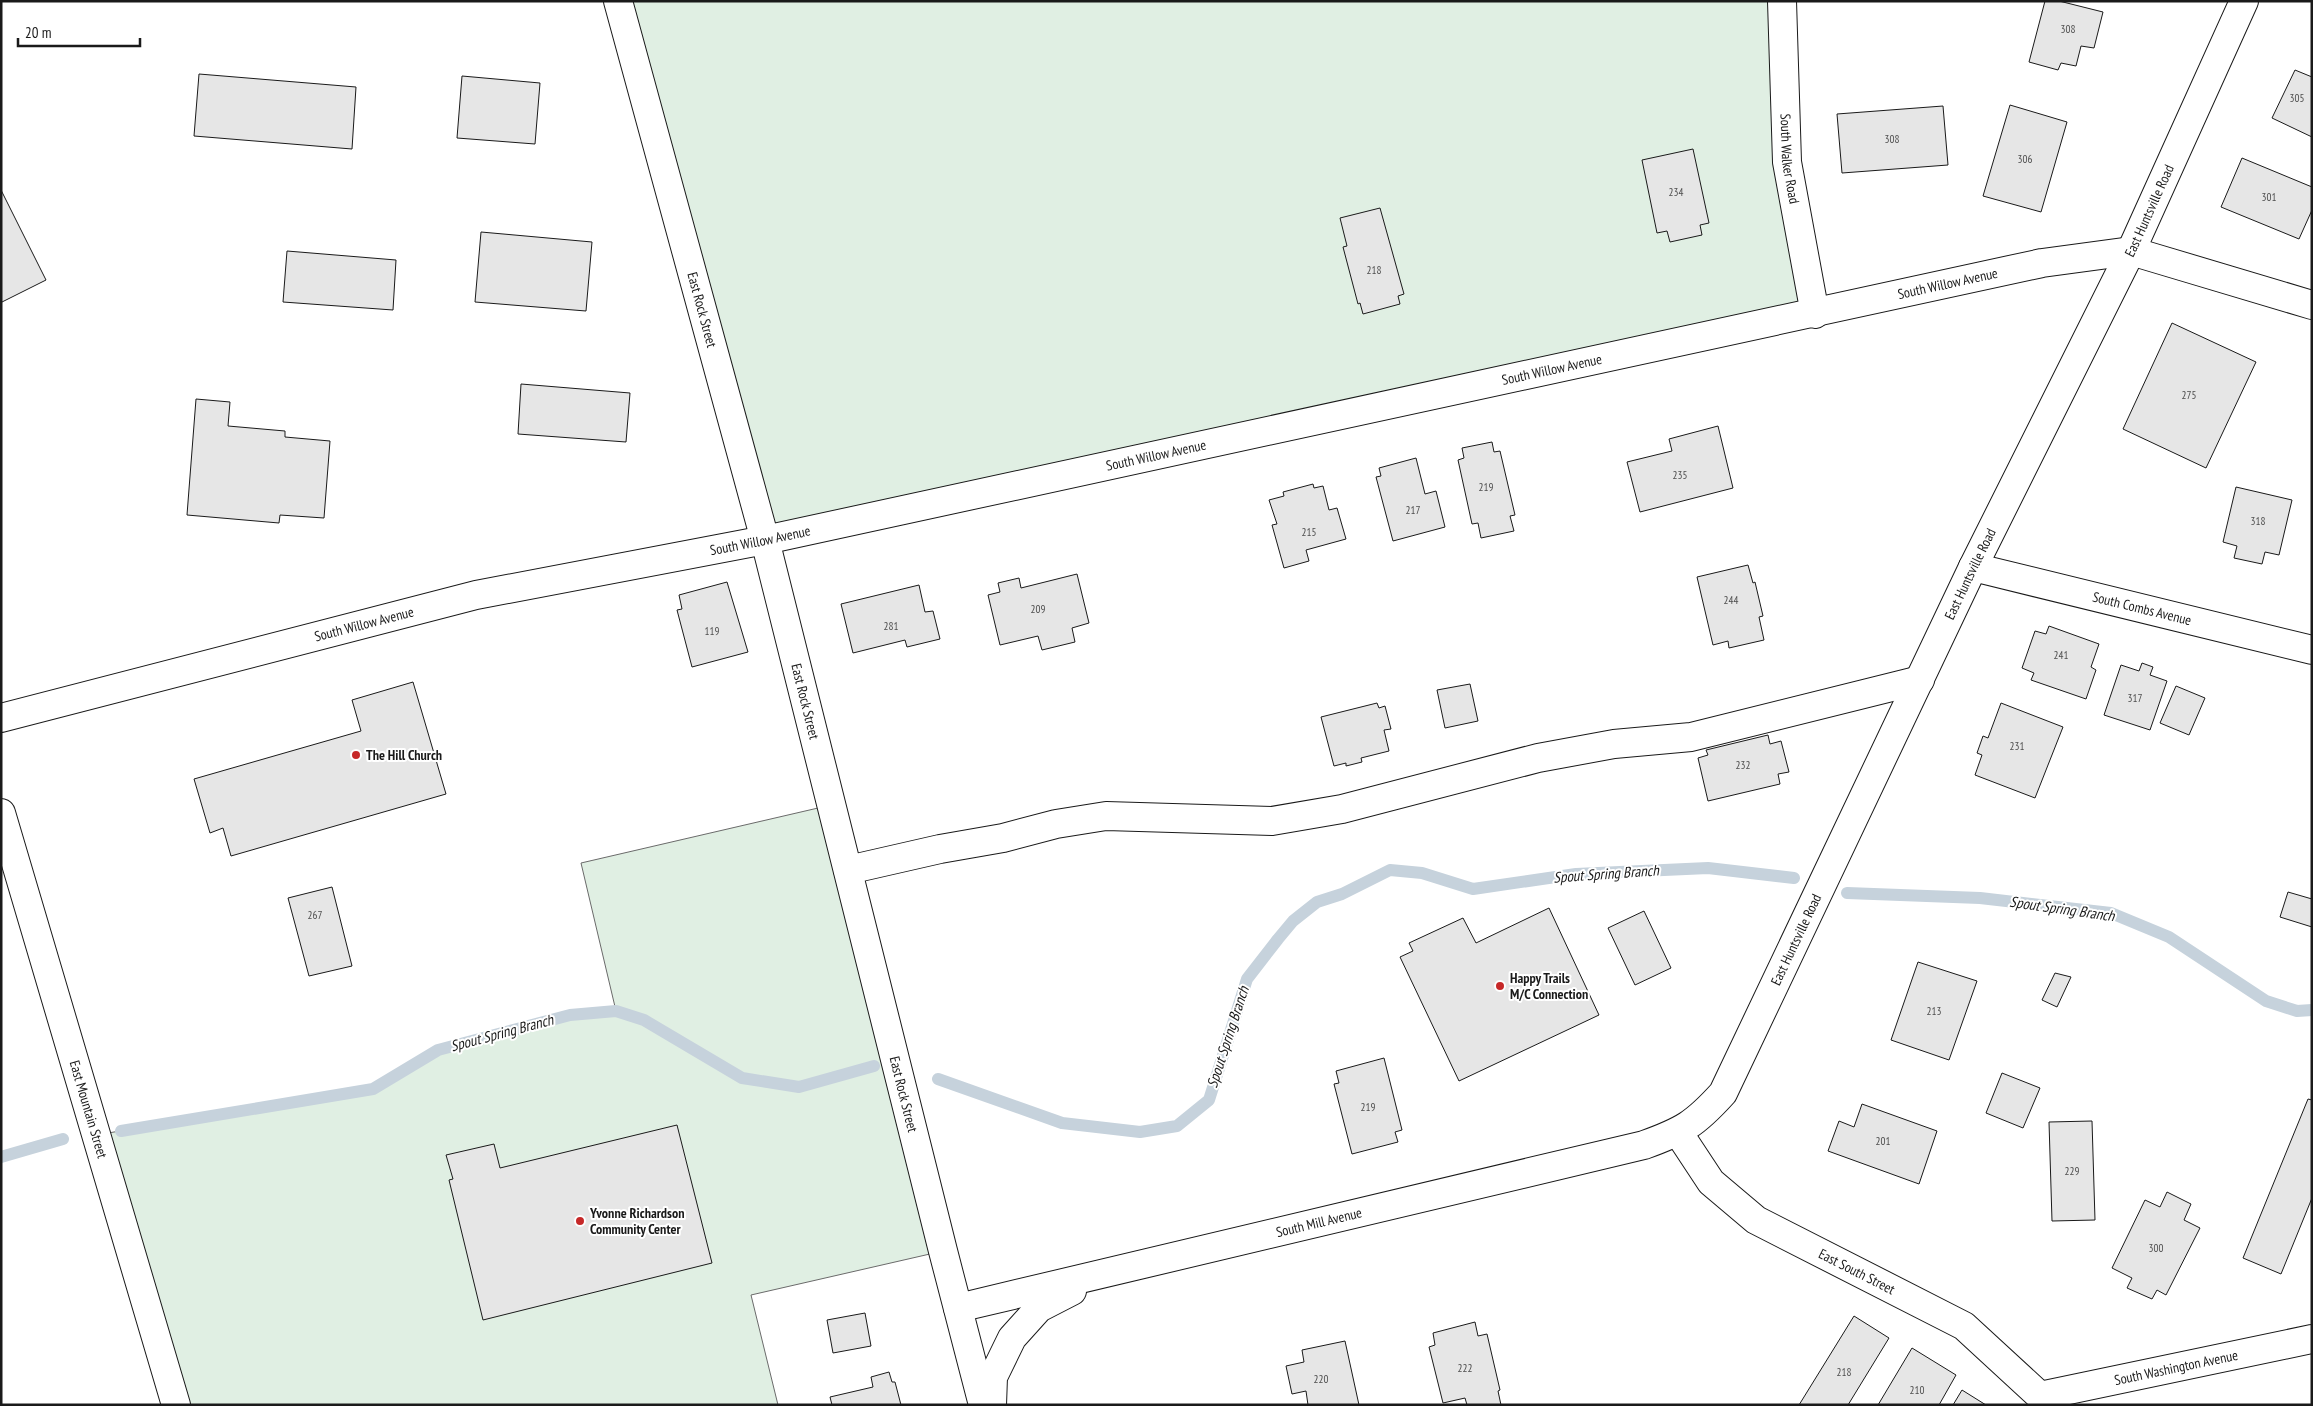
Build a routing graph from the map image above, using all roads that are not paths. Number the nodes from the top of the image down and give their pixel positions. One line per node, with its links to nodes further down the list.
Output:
1 (618, 1): 7 (street, East Rock Street)
2 (1782, 1): 6 (street, South Walker Road)
3 (2244, 1): 4 (street, East Huntsville Road)
4 (2131, 251): 5 (street, South Willow Avenue); 6 (street, South Willow Avenue); 8 (street, East Huntsville Road)
5 (2312, 306)
6 (1815, 314): 7 (street, South Willow Avenue)
7 (765, 540): 11 (street, South Willow Avenue); 13 (street, East Rock Street)
8 (1973, 568): 9 (street, South Combs Avenue); 10 (street, East Huntsville Road)
9 (2312, 650)
10 (1920, 680): 13 (street); 14 (street, East Huntsville Road)
11 (1, 718)
12 (1, 813): 19 (street, East Mountain Street)
13 (848, 870): 16 (street, East Rock Street)
14 (1678, 1132): 15 (street, South Mill Avenue); 18 (street, East South Street)
15 (1102, 1274): 16 (street, South Mill Avenue); 21 (street)
16 (958, 1308): 20 (street, East Rock Street)
17 (2312, 1339): 18 (street, South Washington Avenue)
18 (2041, 1400)
19 (176, 1405)
20 (983, 1405)
21 (992, 1405)

